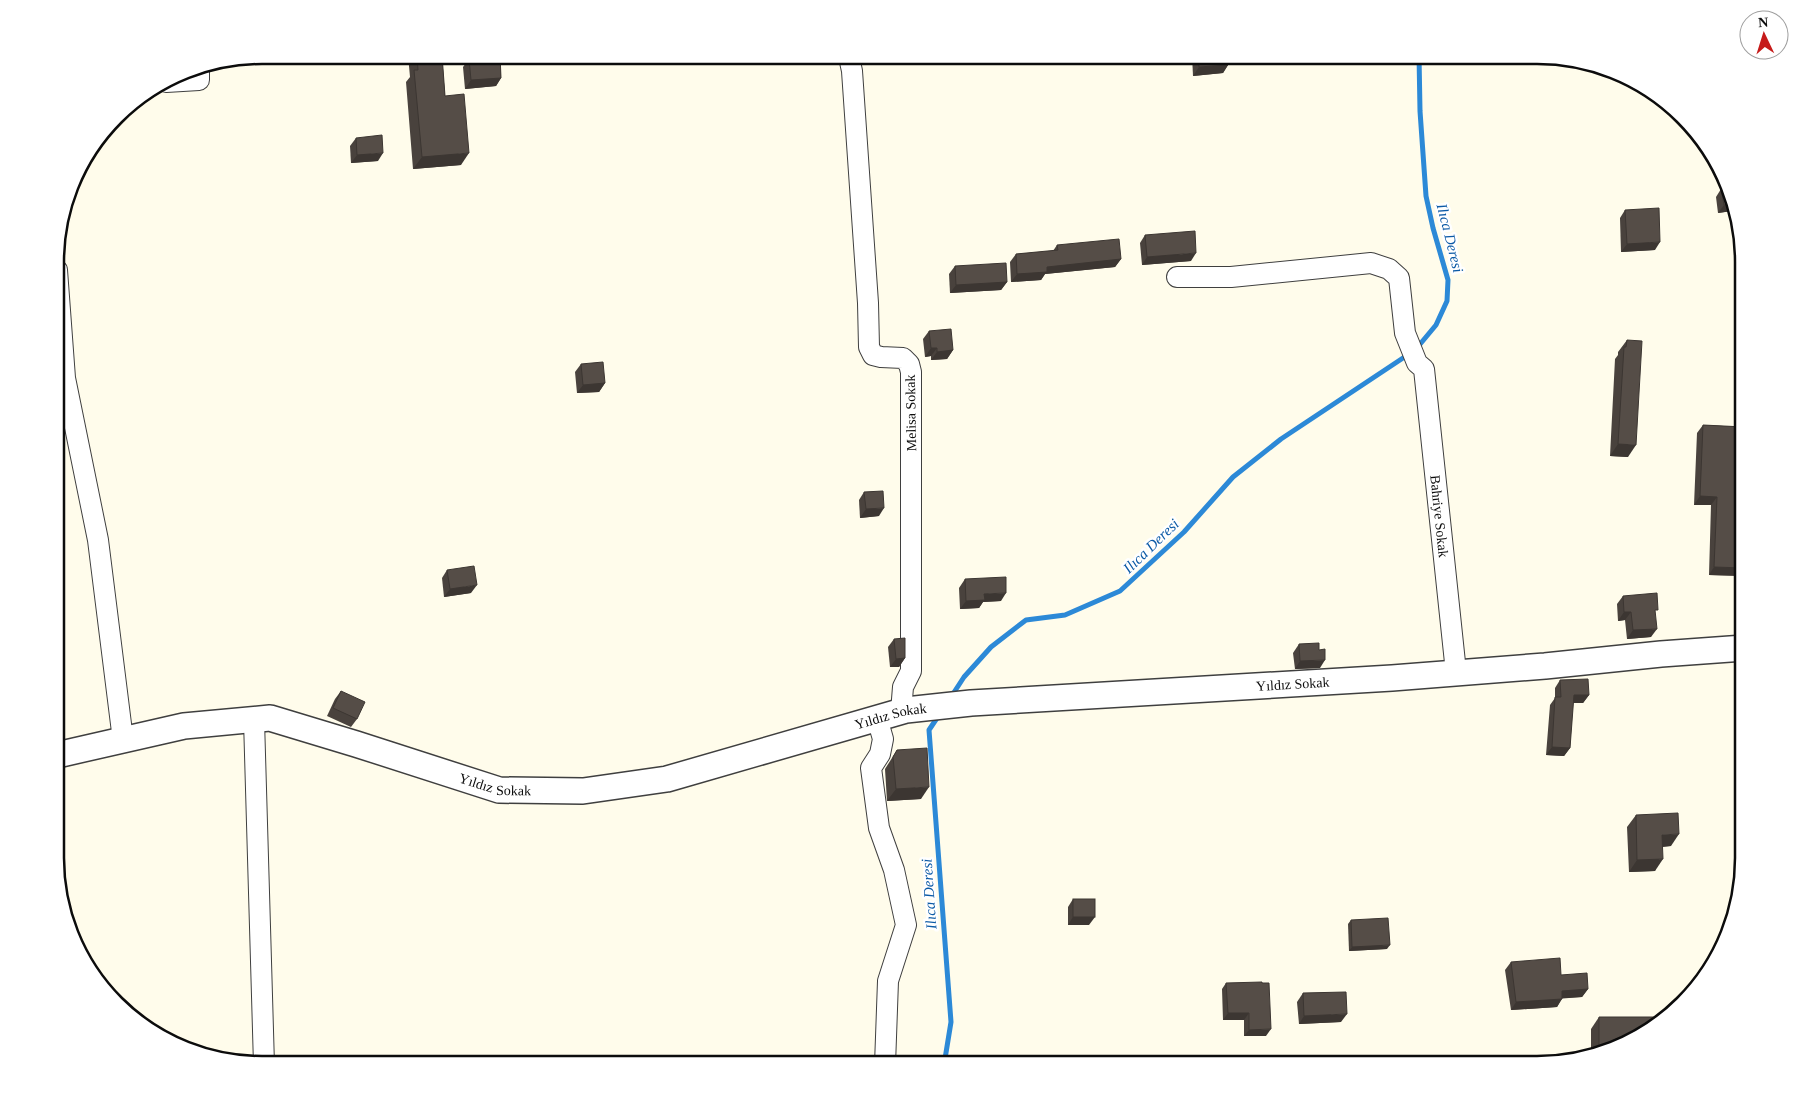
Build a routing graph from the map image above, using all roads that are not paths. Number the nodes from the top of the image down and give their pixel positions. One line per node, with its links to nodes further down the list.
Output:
1 (850, 64): 8 (street, Melisa Sokak)
2 (199, 74): 3 (street)
3 (181, 81)
4 (1177, 277): 7 (street, Bahriye Sokak)
5 (64, 364): 11 (street)
6 (1735, 649): 7 (street, Yıldız Sokak)
7 (1456, 672): 8 (street, Yıldız Sokak)
8 (904, 711): 9 (street, Yıldız Sokak)
9 (877, 718): 10 (street, Yıldız Sokak); 14 (street)
10 (254, 720): 11 (street, Yıldız Sokak); 13 (street)
11 (123, 740): 12 (street, Yıldız Sokak)
12 (64, 753)
13 (264, 1056)
14 (885, 1056)

